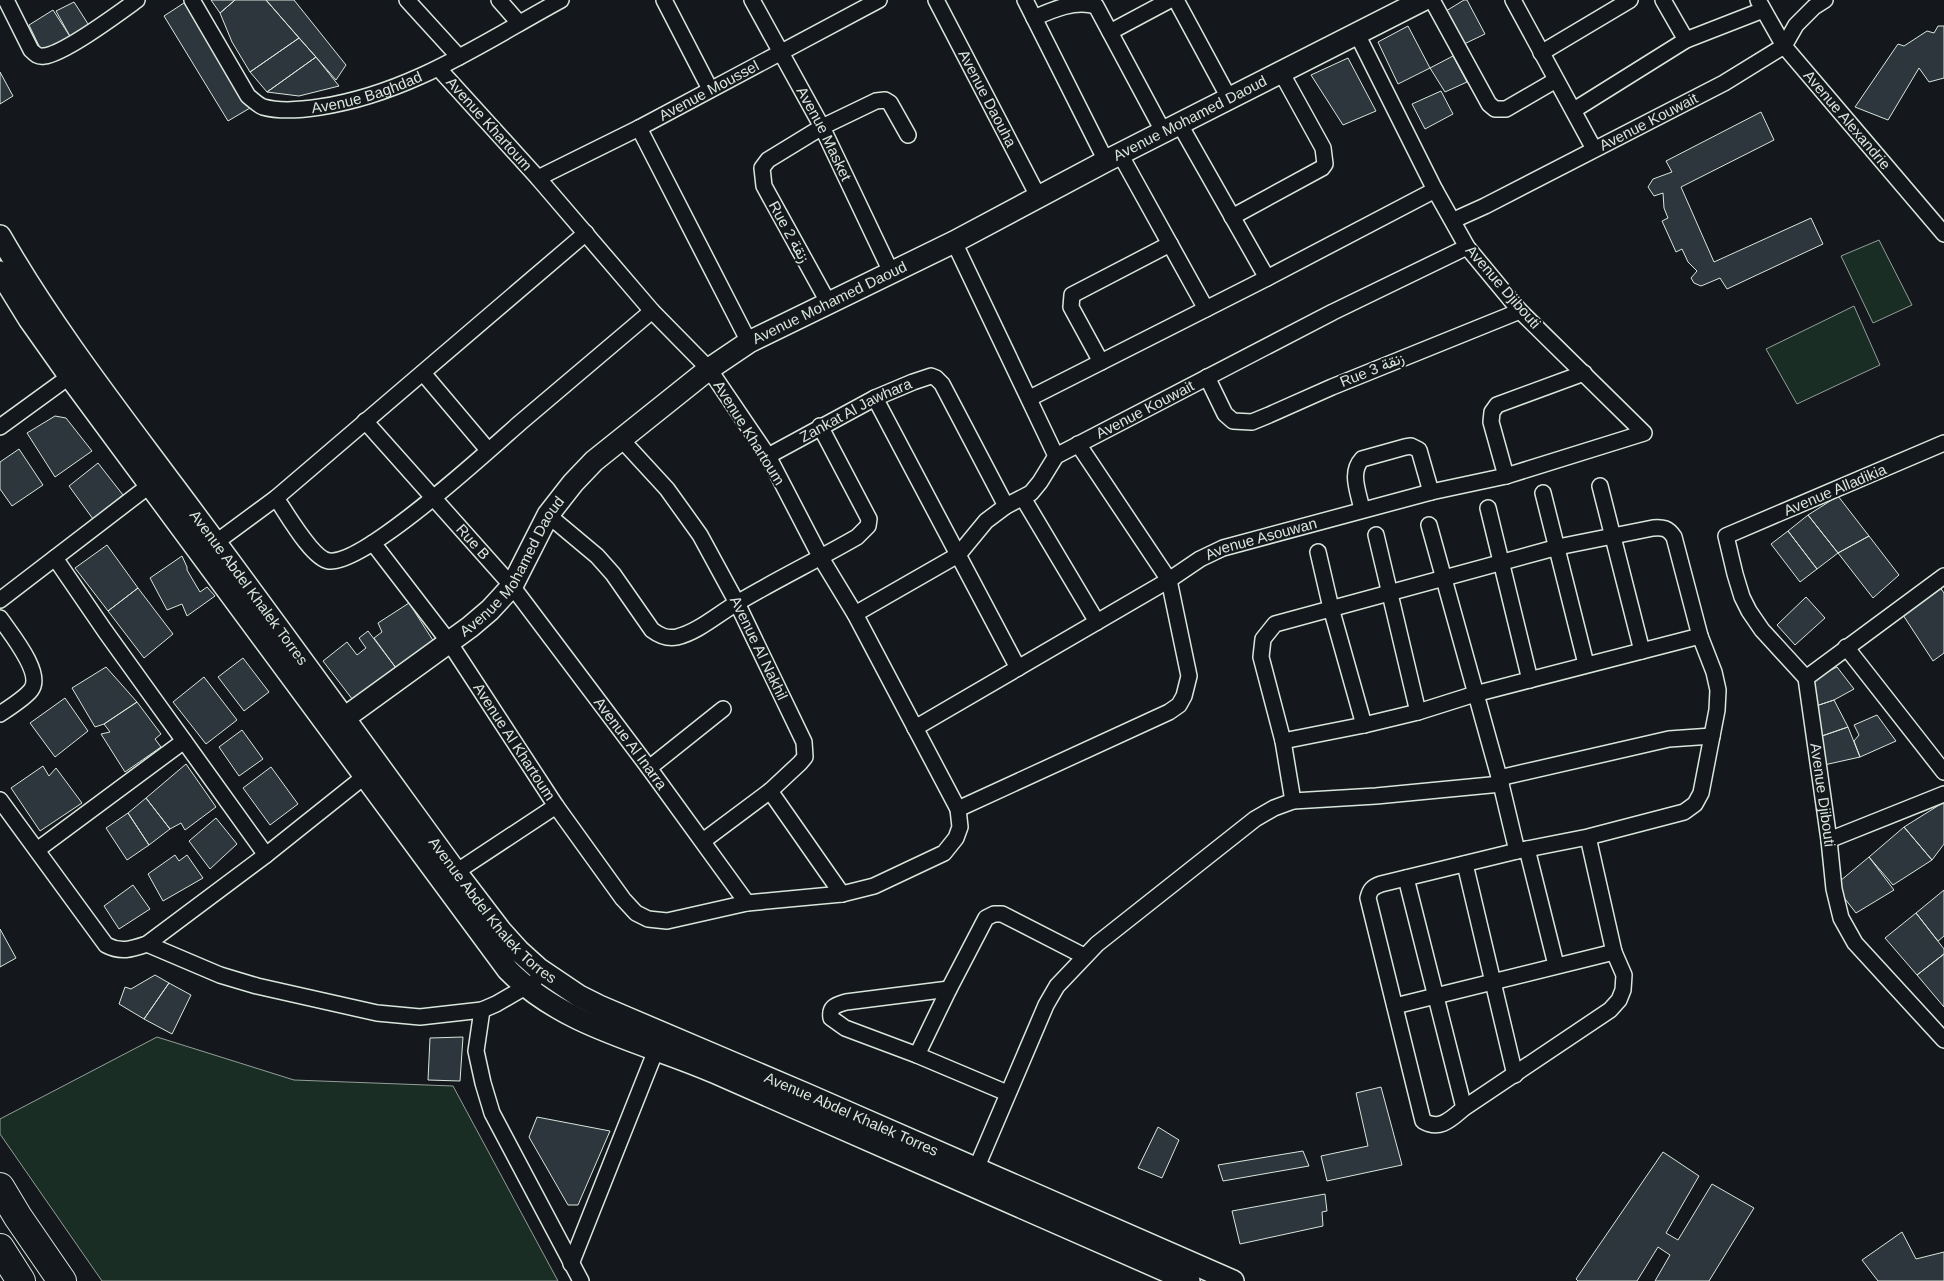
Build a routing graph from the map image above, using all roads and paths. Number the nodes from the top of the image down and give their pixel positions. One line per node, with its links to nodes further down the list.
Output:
1 (6, 0): 2 (street)
2 (137, 0)
3 (192, 0): 31 (street, Avenue Baghdad)
4 (407, 0): 30 (street)
5 (499, 0): 23 (street)
6 (561, 0): 23 (street, Avenue Baghdad)
7 (664, 0): 34 (street)
8 (752, 0): 28 (street, Avenue Masket)
9 (879, 0): 21 (street, Avenue Moussel)
10 (936, 0): 45 (street, Avenue Daouha)
11 (1025, 0): 22 (street)
12 (1170, 0): 24 (street)
13 (1176, 0): 35 (street)
14 (1423, 0): 25 (main road, Avenue Mohamed Daoud)
15 (1432, 0): 33 (street)
16 (1513, 0): 29 (street)
17 (1630, 0): 29 (street)
18 (1663, 0): 26 (street)
19 (1825, 0): 27 (street, Avenue Kouwait)
20 (1761, 5): 26 (street); 27 (street, Avenue Alexandrie)
21 (850, 7): 28 (street, Avenue Moussel)
22 (1034, 18): 24 (street); 42 (street)
23 (519, 23): 30 (street, Avenue Baghdad)
24 (1110, 32): 38 (street)
25 (1357, 34): 32 (main road, Avenue Mohamed Daoud); 44 (street, Avenue Djibouti)
26 (1686, 40): 36 (street)
27 (1784, 46): 41 (street, Avenue Kouwait); 49 (street, Avenue Alexandrie)
28 (782, 53): 34 (street, Avenue Moussel); 37 (street, Avenue Masket)
29 (1541, 53): 33 (street)
30 (459, 57): 31 (street, Avenue Baghdad)
31 (440, 68): 43 (street, Avenue Khartoum)
32 (1281, 72): 35 (main road, Avenue Mohamed Daoud); 46 (street)
33 (1556, 80): 36 (street)
34 (710, 89): 39 (street, Avenue Moussel)
35 (1229, 98): 38 (main road, Avenue Mohamed Daoud)
36 (1574, 110): 41 (street)
37 (822, 127): 40 (street); 55 (street, Avenue Masket); 57 (street, Rue 2 زنقة)
38 (1171, 127): 42 (main road, Avenue Mohamed Daoud); 46 (street)
39 (639, 128): 43 (street, Avenue Moussel); 61 (street)
40 (908, 135)
41 (1594, 149): 47 (street, Avenue Kouwait)
42 (1113, 157): 45 (main road, Avenue Mohamed Daoud); 52 (street)
43 (538, 178): 48 (street, Avenue Khartoum)
44 (1435, 190): 47 (street, Avenue Djibouti); 56 (street)
45 (1038, 196): 51 (main road, Avenue Mohamed Daoud)
46 (1232, 217): 56 (street)
47 (1454, 220): 53 (street, Avenue Djibouti)
48 (586, 233): 60 (street, Avenue Khartoum); 65 (street)
49 (1944, 234)
50 (0, 236): 64 (main road, Avenue Abdel Khalek Torres)
51 (954, 242): 55 (main road, Avenue Mohamed Daoud); 69 (street)
52 (1170, 244): 58 (street); 62 (street)
53 (1467, 247): 59 (street, Avenue Djibouti); 67 (street, Avenue Kouwait)
54 (0, 272): 64 (main road, Avenue Abdel Khalek Torres)
55 (891, 272): 57 (main road, Avenue Mohamed Daoud)
56 (1267, 278): 58 (street)
57 (828, 302): 61 (main road, Avenue Mohamed Daoud)
58 (1206, 309): 62 (street)
59 (1520, 310): 66 (street, Avenue Djibouti); 67 (street, Rue 3 زنقة)
60 (652, 311): 63 (street, Avenue Khartoum); 77 (street)
61 (749, 342): 63 (main road, Avenue Mohamed Daoud)
62 (1100, 362): 69 (street)
63 (708, 369): 74 (main road, Avenue Mohamed Daoud); 78 (street, Avenue Khartoum)
64 (77, 372): 72 (street); 81 (main road, Avenue Abdel Khalek Torres); 96 (main road, Avenue Abdel Khalek Torres)
65 (423, 373): 70 (street); 77 (street)
66 (1584, 373): 73 (street, Avenue Djibouti); 80 (street)
67 (1207, 377): 76 (street, Avenue Kouwait)
68 (875, 398): 71 (street, Zankat Al Jawhara); 88 (street, Zankat Al Jawhara); 99 (street)
69 (1030, 398): 79 (street)
70 (365, 421): 85 (street); 86 (street, Rue B)
71 (820, 426): 78 (street, Zankat Al Jawhara); 101 (street)
72 (0, 427)
73 (1644, 433): 80 (street, Avenue Asouwan)
74 (620, 439): 91 (main road, Avenue Mohamed Daoud); 109 (street, Avenue Al Nakhil)
75 (1944, 443): 120 (street, Avenue Alladikia)
76 (1078, 444): 79 (street, Avenue Kouwait); 105 (street)
77 (488, 450): 86 (street)
78 (768, 456): 101 (street, Avenue Khartoum)
79 (1056, 456): 87 (street, Avenue Kouwait)
80 (1506, 476): 83 (street, Avenue Asouwan)
81 (150, 485): 100 (street); 126 (main road, Avenue Abdel Khalek Torres)
82 (1600, 486): 93 (street)
83 (1431, 492): 90 (street, Avenue Asouwan); 90 (street)
84 (1543, 493): 97 (street)
85 (276, 498): 95 (street); 96 (street)
86 (434, 498): 95 (street); 106 (street, Rue B)
87 (1023, 498): 88 (street, Avenue Kouwait); 113 (street)
88 (1006, 506): 99 (street, Avenue Kouwait)
89 (1488, 508): 102 (street)
90 (1362, 510): 105 (street, Avenue Asouwan)
91 (548, 516): 106 (main road, Avenue Mohamed Daoud); 109 (street)
92 (1429, 525): 104 (street)
93 (1614, 535): 97 (street); 114 (street); 117 (street)
94 (1376, 536): 107 (street)
95 (373, 542): 115 (street, Avenue Al Khartoum)
96 (215, 543): 126 (main road, Avenue Abdel Khalek Torres)
97 (1558, 547): 102 (street); 118 (street)
98 (1318, 552): 110 (street)
99 (958, 555): 111 (street, Avenue Kouwait); 119 (street)
100 (55, 558): 108 (street); 130 (street)
101 (821, 558): 109 (street); 111 (street, Avenue Khartoum)
102 (1501, 563): 104 (street); 121 (street)
103 (1944, 576): 116 (street)
104 (1445, 578): 107 (street); 122 (street)
105 (1169, 580): 113 (street, Avenue Asouwan); 141 (street)
106 (512, 586): 115 (main road, Avenue Mohamed Daoud); 132 (street, Avenue Al Inarra)
107 (1389, 592): 110 (street); 124 (street)
108 (0, 600)
109 (737, 603): 136 (street, Avenue Al Nakhil)
110 (1331, 608): 127 (street); 131 (street)
111 (855, 614): 128 (street, Avenue Khartoum)
112 (0, 618): 125 (street)
113 (1097, 622): 119 (street, Avenue Asouwan)
114 (1700, 636): 117 (street); 129 (street)
115 (449, 642): 126 (main road, Avenue Mohamed Daoud); 140 (street, Avenue Al Khartoum)
116 (1846, 647): 120 (street); 133 (street)
117 (1642, 651): 118 (street)
118 (1586, 664): 121 (street)
119 (1018, 668): 128 (street, Avenue Asouwan)
120 (1806, 678): 143 (street, Avenue Djibouti)
121 (1530, 680): 122 (street)
122 (1475, 694): 124 (street); 135 (street)
123 (723, 709): 132 (street)
124 (1418, 712): 127 (street)
125 (0, 714)
126 (337, 724): 134 (main road, Avenue Abdel Khalek Torres); 149 (main road, Avenue Abdel Khalek Torres)
127 (1364, 725): 131 (street)
128 (915, 728): 141 (street, Avenue Khartoum)
129 (1712, 736): 135 (street); 142 (street)
130 (184, 740): 145 (street); 147 (street)
131 (1283, 740): 139 (street)
132 (649, 768): 144 (street, Avenue Al Inarra)
133 (1944, 772)
134 (365, 776): 147 (street); 159 (main road, Avenue Abdel Khalek Torres)
135 (1500, 781): 139 (street); 146 (street)
136 (770, 792): 144 (street, Avenue Al Nakhil); 151 (street)
137 (1944, 794): 143 (street)
138 (0, 800): 145 (street)
139 (1293, 801): 155 (street)
140 (556, 806): 149 (street); 152 (street, Avenue Al Khartoum)
141 (958, 809): 151 (street, Avenue Khartoum)
142 (1588, 837): 146 (street); 154 (street)
143 (1829, 840): 164 (street, Avenue Djibouti)
144 (702, 841): 152 (street, Avenue Al Inarra)
145 (37, 850): 153 (street)
146 (1522, 850): 148 (street); 156 (street)
147 (266, 855): 153 (street)
148 (1465, 864): 150 (street); 158 (street)
149 (456, 872): 157 (main road, Avenue Abdel Khalek Torres)
150 (1406, 878): 161 (street); 162 (street)
151 (842, 894): 152 (street)
152 (747, 903)
153 (147, 944): 163 (street)
154 (1614, 952): 156 (street); 167 (street)
155 (1084, 956): 160 (street); 168 (street)
156 (1556, 965): 158 (street)
157 (546, 974): 159 (street); 170 (main road, Avenue Abdel Khalek Torres)
158 (1493, 981): 161 (street); 167 (street)
159 (527, 988): 163 (street); 165 (main road, Avenue Abdel Khalek Torres)
160 (949, 989): 166 (street); 166 (street)
161 (1434, 996): 162 (street); 169 (street)
162 (1394, 1006): 169 (street)
163 (482, 1010): 173 (street)
164 (1944, 1040)
165 (656, 1050): 170 (main road, Avenue Abdel Khalek Torres); 173 (street)
166 (917, 1055): 168 (street)
167 (1516, 1075): 169 (street)
168 (1007, 1093): 170 (street)
169 (1464, 1108)
170 (973, 1176): 177 (main road, Avenue Abdel Khalek Torres); 178 (main road, Avenue Abdel Khalek Torres)
171 (0, 1187): 175 (highway)
172 (0, 1248): 174 (highway)
173 (572, 1264): 176 (street)
174 (21, 1281)
175 (62, 1281)
176 (581, 1281)
177 (1189, 1281)
178 (1233, 1281)

